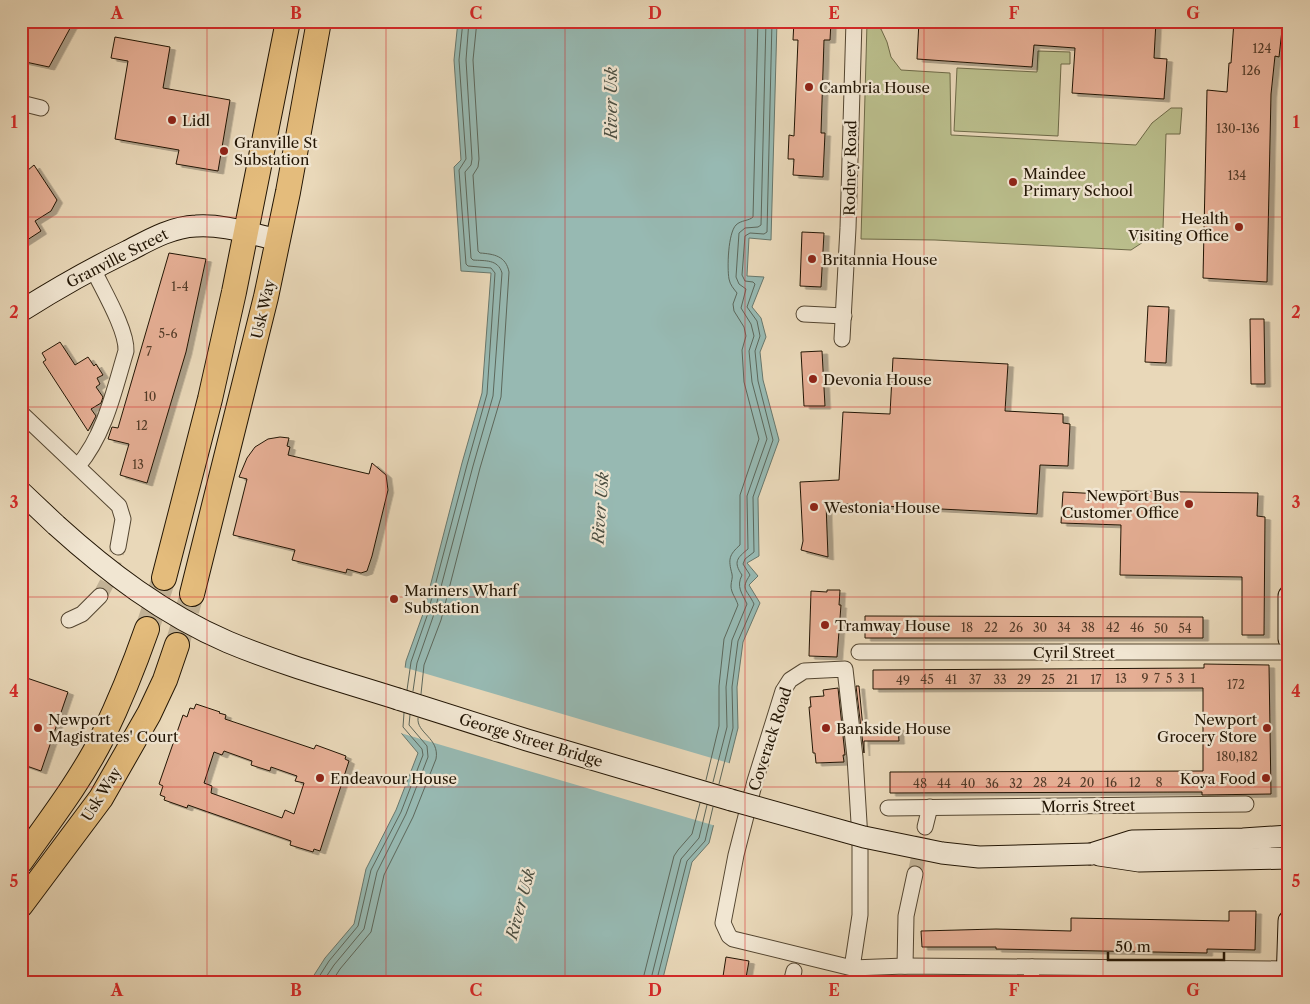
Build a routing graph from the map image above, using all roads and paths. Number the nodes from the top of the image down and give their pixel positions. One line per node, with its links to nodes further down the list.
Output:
1 (288, 21): 6 (main road)
2 (319, 21): 7 (main road, Usk Way)
3 (854, 21): 11 (street, Rodney Road)
4 (21, 103): 5 (street)
5 (40, 108)
6 (247, 233): 7 (main road, Granville Street); 8 (main road, Granville Street); 17 (main road)
7 (278, 240): 18 (main road, Usk Way)
8 (93, 269): 9 (main road, Granville Street); 14 (street)
9 (21, 311)
10 (804, 314): 11 (street)
11 (844, 316): 12 (street, Rodney Road)
12 (842, 339)
13 (21, 413): 14 (street)
14 (78, 466): 16 (street)
15 (21, 492): 32 (main road, George Street Bridge, bridge)
16 (118, 547)
17 (164, 578)
18 (192, 594)
19 (100, 596): 21 (street)
20 (1289, 596): 23 (main road)
21 (69, 620)
22 (147, 630): 34 (main road, Usk Way)
23 (1289, 639)
24 (177, 645): 36 (main road, Usk Way)
25 (859, 652): 26 (street, Cyril Street)
26 (1289, 652)
27 (1246, 804): 28 (street, Morris Street)
28 (930, 807): 29 (street, Morris Street); 30 (street)
29 (888, 808)
30 (925, 827)
31 (1289, 836): 32 (main road)
32 (1182, 850): 33 (main road)
33 (1289, 858)
34 (21, 861)
35 (915, 874): 38 (street)
36 (21, 905)
37 (1289, 921): 42 (main road)
38 (905, 966): 39 (street, Coverack Road); 40 (street, Coverack Road)
39 (1032, 967): 41 (street, Coverack Road); 43 (street)
40 (852, 968): 40 (street, Coverack Road)
41 (1149, 975): 42 (street, Coverack Road)
42 (1287, 976)
43 (1031, 983)

